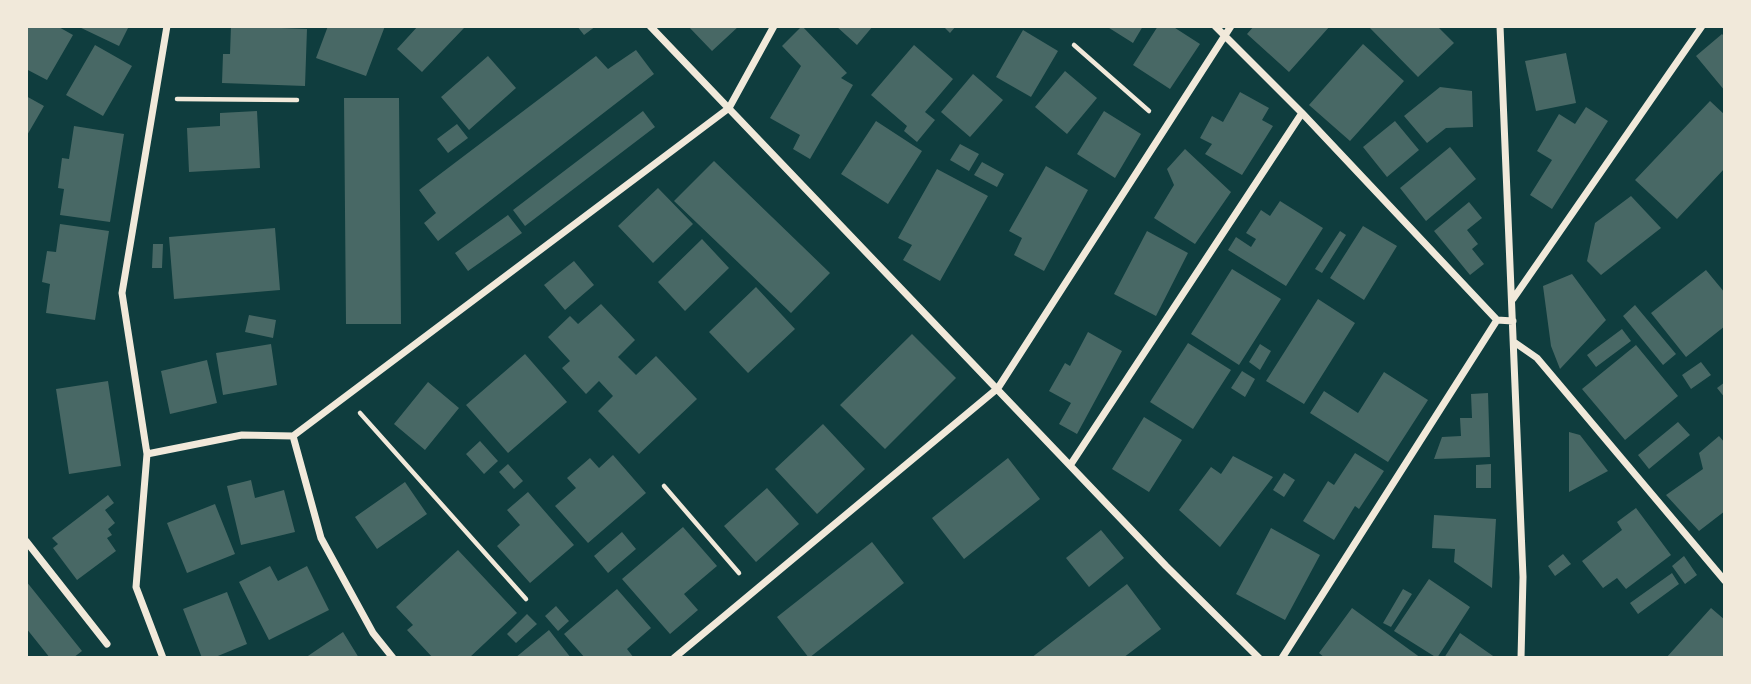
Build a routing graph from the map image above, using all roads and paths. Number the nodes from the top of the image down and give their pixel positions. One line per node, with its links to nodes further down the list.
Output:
1 (167, 26): 10 (street)
2 (650, 26): 12 (street)
3 (774, 26): 12 (street)
4 (1215, 26): 8 (street)
5 (1231, 26): 8 (street)
6 (1500, 26): 15 (street)
7 (1702, 26): 15 (street)
8 (1225, 36): 13 (street); 14 (street)
9 (1074, 45): 14 (path)
10 (155, 98): 11 (path); 22 (street)
11 (297, 100)
12 (729, 108): 19 (street); 20 (street)
13 (1302, 113): 16 (street); 23 (street)
14 (1167, 127): 19 (street)
15 (1512, 300): 17 (street)
16 (1497, 320): 17 (street); 34 (street)
17 (1513, 321): 18 (street)
18 (1514, 342): 26 (street); 35 (street)
19 (998, 388): 23 (street); 27 (street)
20 (345, 397): 21 (street); 28 (path)
21 (293, 436): 22 (street); 31 (street)
22 (147, 454): 30 (street)
23 (1071, 464): 33 (street)
24 (664, 486): 27 (path)
25 (26, 541): 29 (street)
26 (1725, 581)
27 (754, 591): 32 (street)
28 (526, 598)
29 (107, 644)
30 (163, 658)
31 (393, 658)
32 (674, 658)
33 (1259, 658)
34 (1282, 658)
35 (1521, 658)

